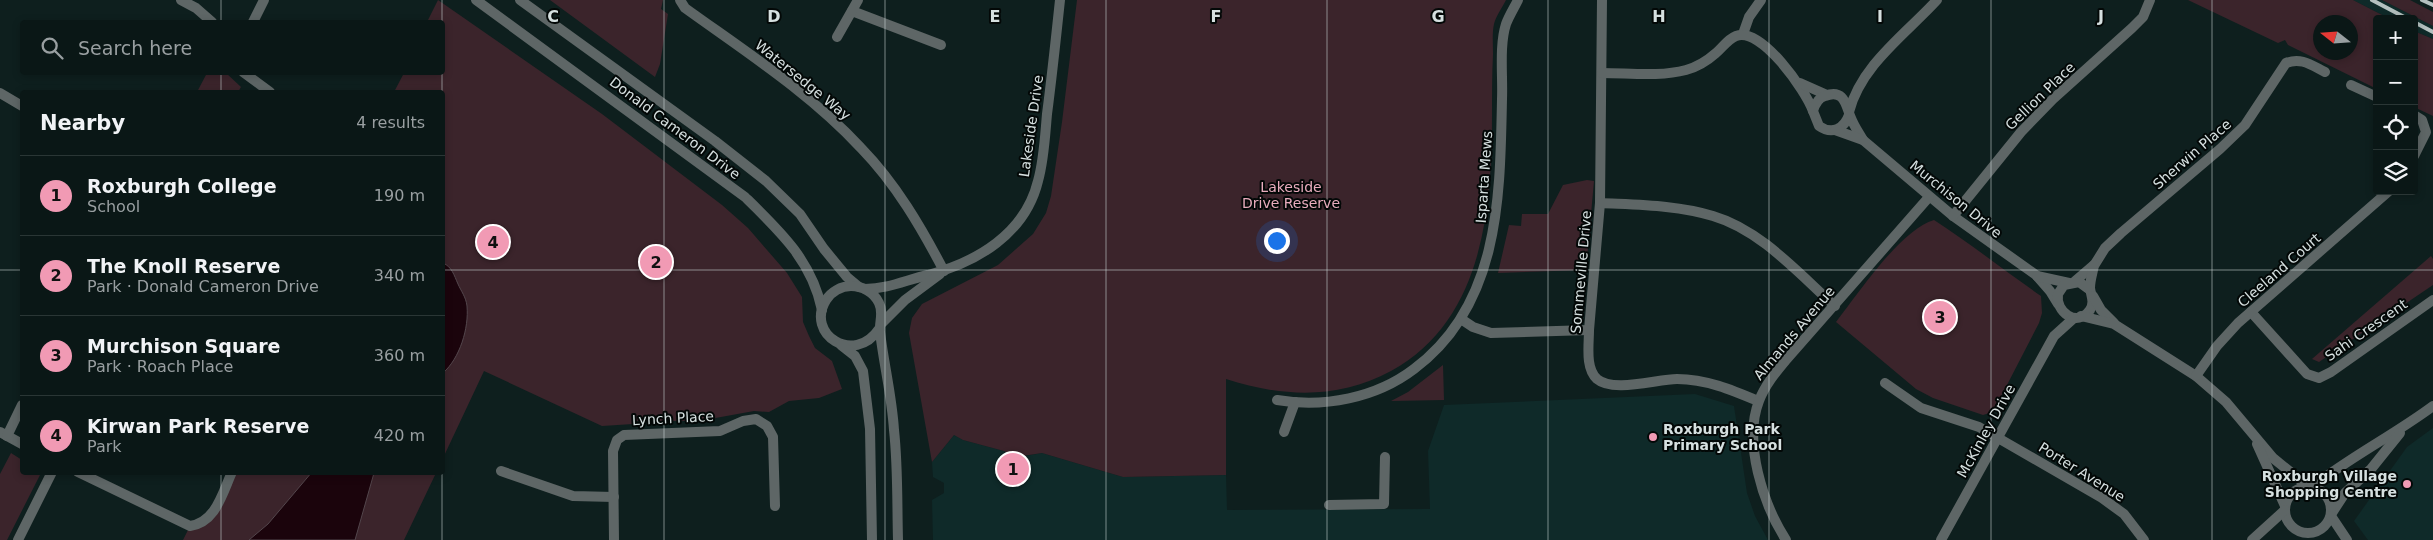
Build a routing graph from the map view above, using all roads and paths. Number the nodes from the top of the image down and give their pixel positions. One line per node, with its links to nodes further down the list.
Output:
1 (181, 0): 14 (street)
2 (264, 0): 15 (street)
3 (476, 0): 50 (street, Donald Cameron Drive)
4 (520, 0): 45 (street, Donald Cameron Drive)
5 (680, 0): 42 (street, Watersedge Way)
6 (858, 0): 13 (street)
7 (1060, 0): 42 (street, Lakeside Drive)
8 (1518, 0): 53 (street, Isparta Mews)
9 (1602, 0): 20 (street, Sommeville Drive)
10 (1761, 0): 16 (street)
11 (1937, 0): 22 (street)
12 (2150, 0): 40 (street, Gellion Place)
13 (852, 10): 17 (street); 18 (street)
14 (210, 20)
15 (253, 20)
16 (1743, 34): 20 (street); 23 (street)
17 (837, 37)
18 (941, 45)
19 (2325, 72): 41 (street, Sherwin Place)
20 (1602, 73): 39 (street, Sommeville Drive)
21 (248, 75): 25 (street)
22 (1865, 77): 27 (street); 31 (street)
23 (1799, 83): 27 (street); 30 (street)
24 (2351, 85): 28 (street)
25 (267, 90)
26 (0, 93): 29 (street)
27 (1829, 95): 30 (street); 31 (street)
28 (2373, 95)
29 (20, 105)
30 (1813, 111): 33 (street)
31 (1849, 114): 33 (street); 35 (street, Murchison Drive)
32 (2418, 118): 34 (street)
33 (1835, 130): 35 (street, Murchison Drive)
34 (2429, 136): 36 (street)
35 (1862, 140): 38 (street, Murchison Drive)
36 (2418, 151)
37 (2384, 195): 51 (street, Cleeland Court)
38 (1929, 197): 40 (street, Murchison Drive); 48 (street, Almands Avenue)
39 (1600, 203): 48 (street); 56 (street, Sommeville Drive)
40 (1952, 216): 43 (street, Murchison Drive)
41 (2095, 264): 44 (street, Sherwin Place); 46 (street, Sherwin Place)
42 (944, 270): 45 (street, Lakeside Drive); 55 (street, Lakeside Drive)
43 (2036, 275): 44 (street, Murchison Drive); 49 (street, Murchison Drive)
44 (2072, 282): 46 (street); 49 (street)
45 (862, 288): 50 (street); 55 (street)
46 (2092, 293): 52 (street); 54 (street)
47 (2433, 300): 51 (street, Sahi Crescent)
48 (1835, 306): 62 (street, Almands Avenue)
49 (2058, 306): 52 (street); 57 (street, McKinley Drive)
50 (822, 310): 58 (street)
51 (2251, 312): 59 (street, Cleeland Court)
52 (2078, 317): 54 (street); 57 (street, McKinley Drive)
53 (1461, 319): 56 (street); 63 (street, Isparta Mews)
54 (2114, 324): 59 (street)
55 (880, 326): 58 (street); 87 (street)
56 (1589, 330): 62 (street, Sommeville Drive)
57 (2054, 336): 70 (street, McKinley Drive)
58 (841, 345): 86 (street)
59 (2196, 376): 69 (street)
60 (1885, 383): 70 (street, Porter Avenue)
61 (1278, 400): 63 (street, Isparta Mews)
62 (1758, 401): 88 (street, Almands Avenue)
63 (1295, 402): 67 (street)
64 (2433, 406): 66 (street)
65 (20, 408): 68 (street)
66 (2405, 426): 77 (street); 82 (street)
67 (1284, 432)
68 (3, 434): 71 (street)
69 (2252, 434): 77 (street); 81 (street)
70 (1998, 437): 89 (street, McKinley Drive); 90 (street, Porter Avenue)
71 (20, 443)
72 (1385, 457): 79 (street)
73 (500, 471): 78 (street)
74 (50, 475): 84 (street)
75 (84, 475): 76 (street)
76 (231, 475)
77 (2311, 487): 81 (street); 82 (street)
78 (614, 497): 80 (street, Lynch Place); 85 (street)
79 (1329, 505)
80 (774, 506)
81 (2285, 508): 83 (street); 91 (street)
82 (2331, 515): 83 (street); 93 (street)
83 (2313, 536): 92 (street)
84 (18, 540)
85 (614, 540)
86 (872, 540)
87 (898, 540)
88 (1786, 540)
89 (1941, 540)
90 (2144, 540)
91 (2252, 540)
92 (2295, 540)
93 (2347, 540)

